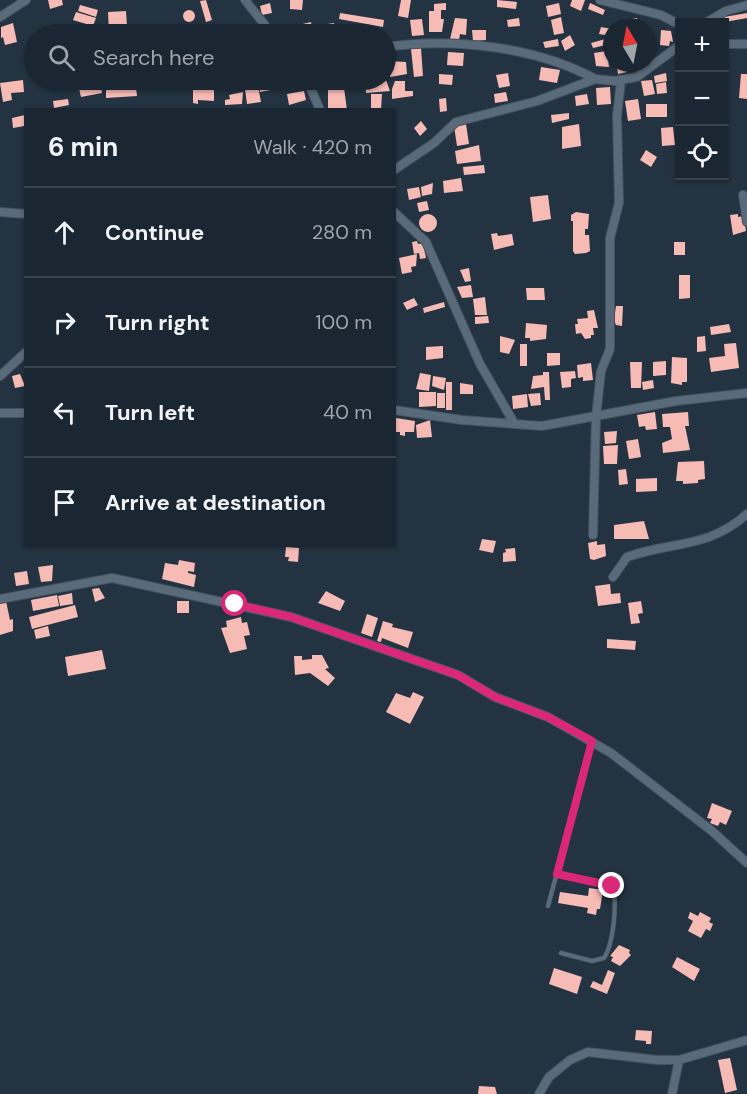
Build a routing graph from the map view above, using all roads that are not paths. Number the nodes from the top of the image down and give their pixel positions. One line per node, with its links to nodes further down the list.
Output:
1 (26, 0): 5 (street)
2 (245, 0): 8 (street)
3 (600, 0): 7 (street)
4 (747, 5): 6 (street)
5 (0, 17)
6 (714, 18)
7 (675, 22)
8 (264, 24)
9 (729, 44): 10 (street)
10 (747, 44)
11 (396, 45): 13 (street)
12 (675, 49): 14 (street)
13 (596, 79): 14 (street); 17 (street)
14 (621, 80): 29 (street)
15 (311, 90): 16 (street)
16 (319, 108)
17 (396, 169)
18 (743, 195): 22 (street)
19 (0, 213): 20 (street)
20 (24, 214)
21 (396, 214): 30 (street)
22 (747, 222)
23 (24, 354): 24 (street)
24 (0, 376)
25 (747, 393): 29 (street)
26 (396, 410): 30 (street)
27 (0, 413): 28 (street)
28 (24, 414)
29 (596, 417): 30 (street); 32 (street)
30 (514, 423)
31 (747, 514): 33 (street)
32 (593, 534)
33 (613, 577)
34 (0, 598): 35 (street)
35 (592, 741): 36 (street); 37 (lane)
36 (747, 863)
37 (557, 874): 38 (lane); 39 (lane)
38 (548, 906)
39 (561, 952)
40 (747, 1040): 41 (street)
41 (679, 1060): 42 (street); 43 (street)
42 (539, 1094)
43 (672, 1094)

